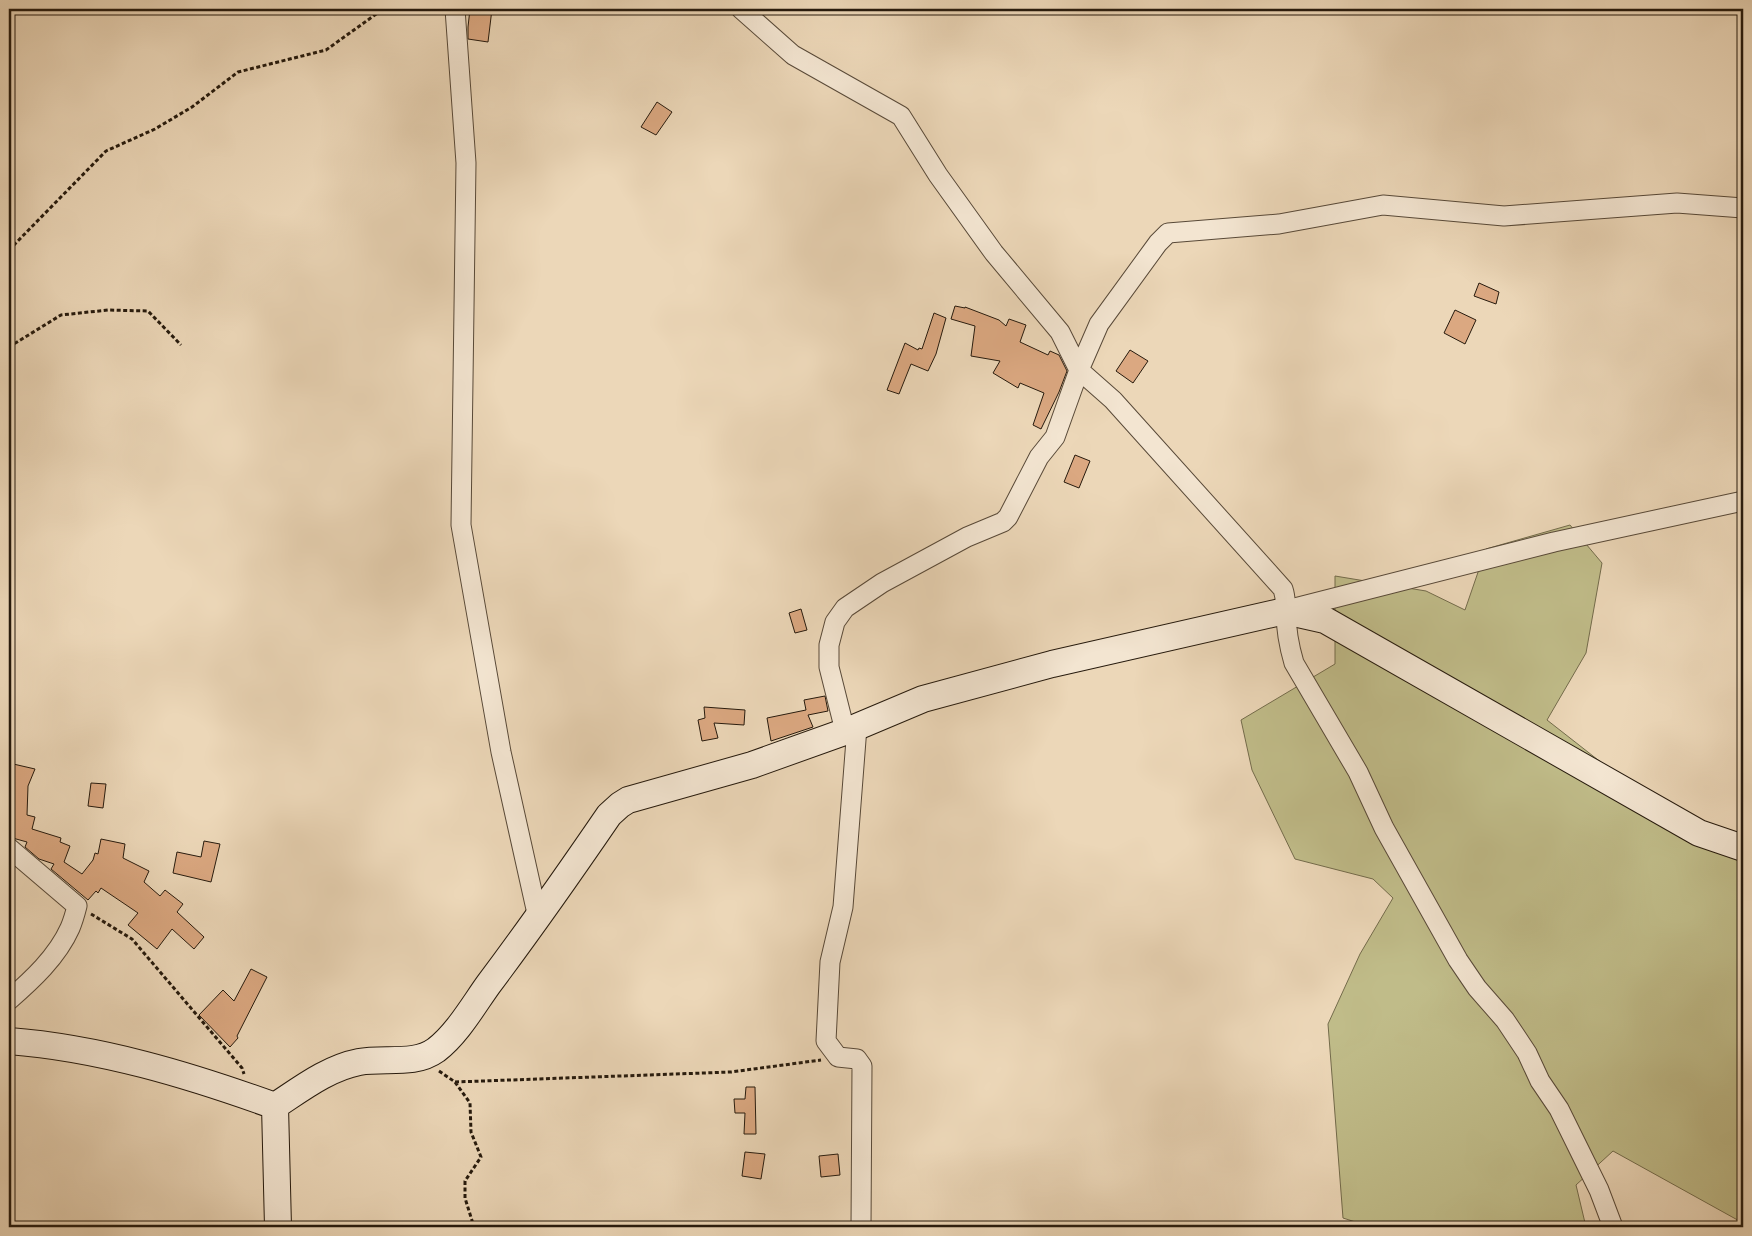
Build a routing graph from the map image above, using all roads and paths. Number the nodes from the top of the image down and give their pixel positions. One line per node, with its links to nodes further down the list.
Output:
1 (388, 9): 5 (path)
2 (455, 9): 15 (street)
3 (741, 9): 8 (street)
4 (1743, 208): 8 (street)
5 (9, 250)
6 (181, 345): 7 (path)
7 (9, 347)
8 (1079, 370): 10 (street); 11 (street)
9 (1743, 501): 10 (street)
10 (1285, 611): 11 (street); 13 (street); 23 (street)
11 (851, 729): 15 (street); 18 (street)
12 (9, 848): 14 (street)
13 (1743, 848)
14 (77, 906): 16 (street); 19 (path)
15 (538, 918): 19 (street)
16 (9, 1000)
17 (9, 1042): 19 (street)
18 (838, 1057): 21 (path); 22 (street)
19 (264, 1102): 20 (street)
20 (278, 1227)
21 (474, 1227)
22 (861, 1227)
23 (1613, 1227)

